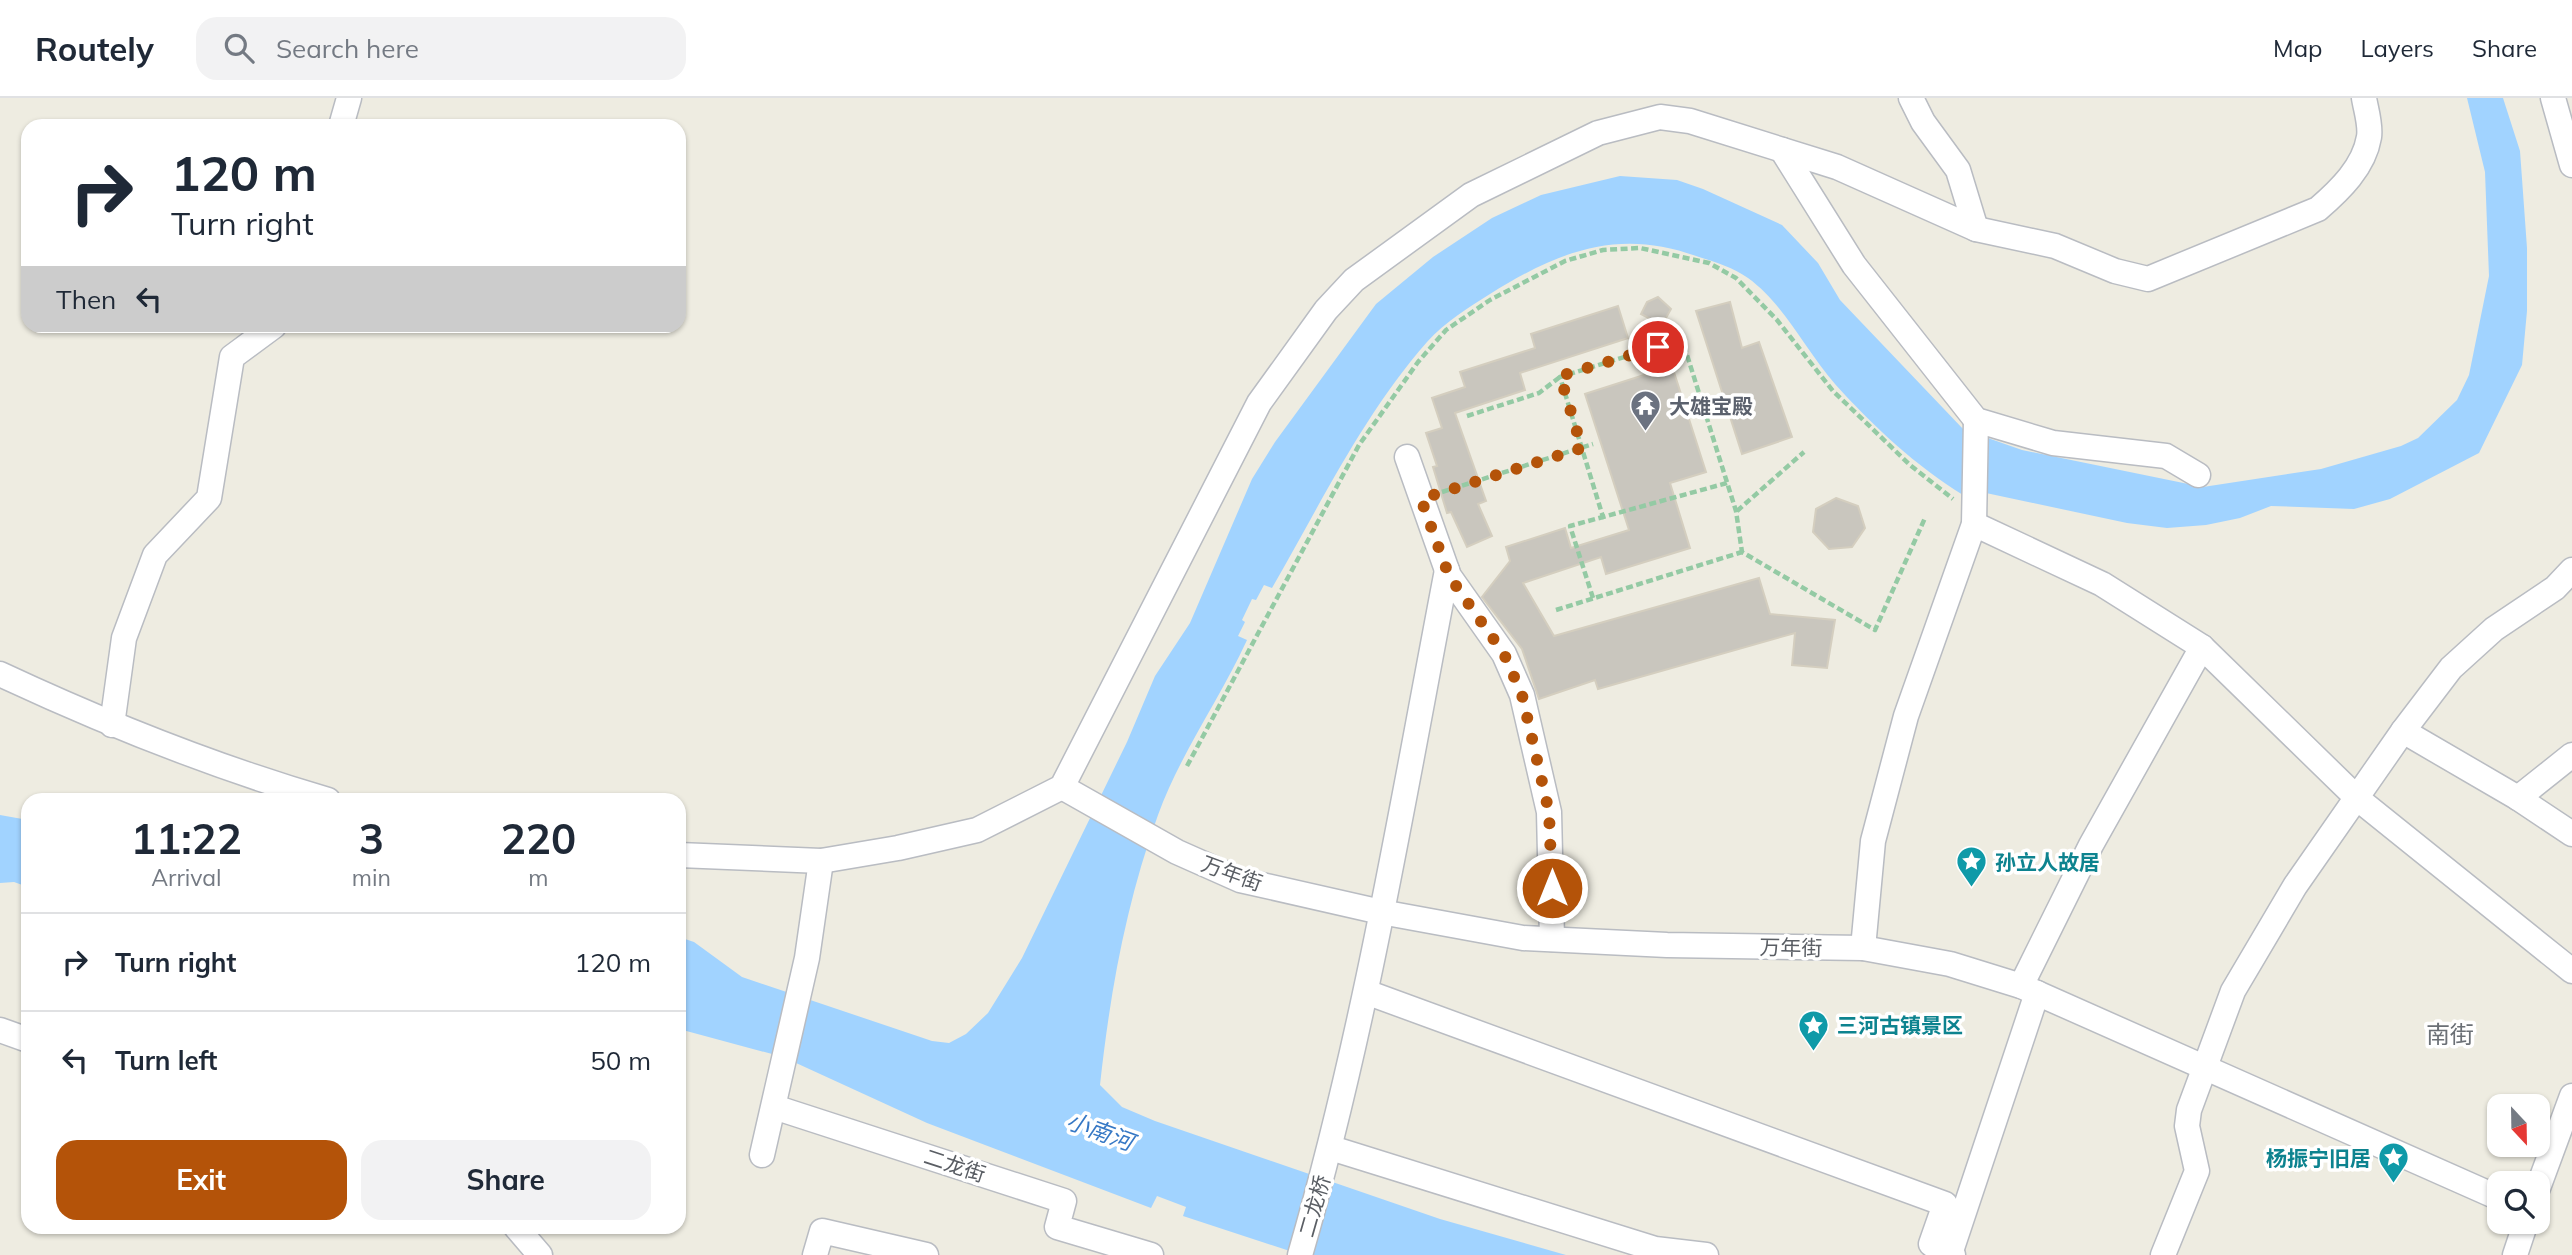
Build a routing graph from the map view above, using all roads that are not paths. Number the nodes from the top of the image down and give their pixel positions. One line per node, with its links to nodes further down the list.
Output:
1 (349, 98): 5 (street)
2 (1911, 98): 8 (street)
3 (2364, 98): 8 (street)
4 (2553, 98): 7 (street)
5 (343, 119)
6 (1782, 150): 8 (street); 10 (street); 21 (street)
7 (2572, 165)
8 (1976, 229)
9 (265, 333): 18 (street)
10 (1976, 420): 12 (street); 13 (street)
11 (1406, 457): 14 (street)
12 (2199, 475)
13 (1970, 513): 16 (street); 30 (street)
14 (1447, 570): 28 (street, 二龙桥); 29 (street)
15 (2572, 570): 19 (street)
16 (2202, 647): 24 (street); 32 (street)
17 (0, 674): 18 (street)
18 (112, 725): 22 (street)
19 (2403, 732): 23 (street); 24 (street)
20 (2572, 755): 23 (street)
21 (1062, 787): 27 (street); 28 (street, 万年街)
22 (304, 793)
23 (2518, 798): 25 (street)
24 (2358, 799): 31 (street); 36 (street)
25 (2572, 834)
26 (686, 855): 27 (street)
27 (821, 861): 38 (street)
28 (1381, 912): 29 (street, 万年街); 33 (street, 二龙桥)
29 (1552, 939): 30 (street, 万年街)
30 (1863, 948): 32 (street, 万年街)
31 (2572, 971)
32 (2029, 990): 36 (street, 万年街); 45 (street)
33 (1366, 992): 39 (street, 二龙桥); 45 (street)
34 (0, 1030): 35 (street)
35 (21, 1038)
36 (2206, 1069): 42 (street, 万年街); 52 (street)
37 (2572, 1097): 41 (street)
38 (775, 1107): 40 (street); 49 (street, 二龙街)
39 (1330, 1152): 50 (street, 二龙桥); 51 (street)
40 (762, 1156)
41 (2544, 1171)
42 (2487, 1193)
43 (522, 1234): 46 (street)
44 (2522, 1234): 53 (street)
45 (1940, 1252)
46 (540, 1255)
47 (815, 1255): 48 (street)
48 (926, 1255)
49 (1151, 1255)
50 (1300, 1255)
51 (1706, 1255)
52 (2163, 1255)
53 (2515, 1255)

